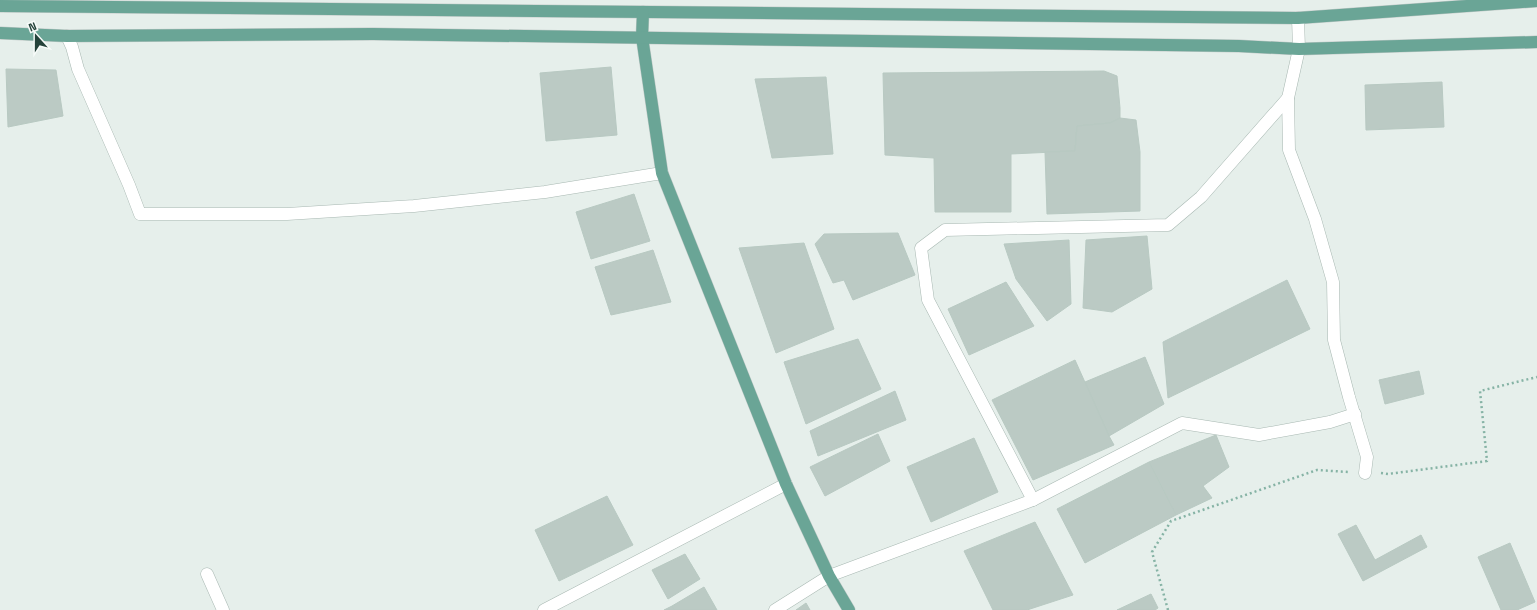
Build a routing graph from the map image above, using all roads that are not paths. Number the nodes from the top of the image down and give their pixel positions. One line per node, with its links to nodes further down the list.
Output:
1 (1537, 1): 4 (main road)
2 (0, 6): 3 (main road)
3 (643, 12): 4 (main road); 7 (main road)
4 (1298, 18): 9 (street)
5 (0, 34): 6 (main road)
6 (67, 36): 7 (main road); 11 (street)
7 (642, 37): 9 (main road); 11 (main road)
8 (1537, 42): 9 (main road)
9 (1300, 48): 10 (street)
10 (1288, 98): 12 (street); 15 (street)
11 (662, 173): 14 (main road)
12 (1355, 414): 13 (street); 15 (street)
13 (1365, 473)
14 (786, 484): 17 (main road); 19 (street)
15 (1033, 500): 17 (street)
16 (207, 574): 18 (street)
17 (829, 576): 20 (street); 21 (main road)
18 (223, 610)
19 (544, 610)
20 (776, 610)
21 (849, 610)

